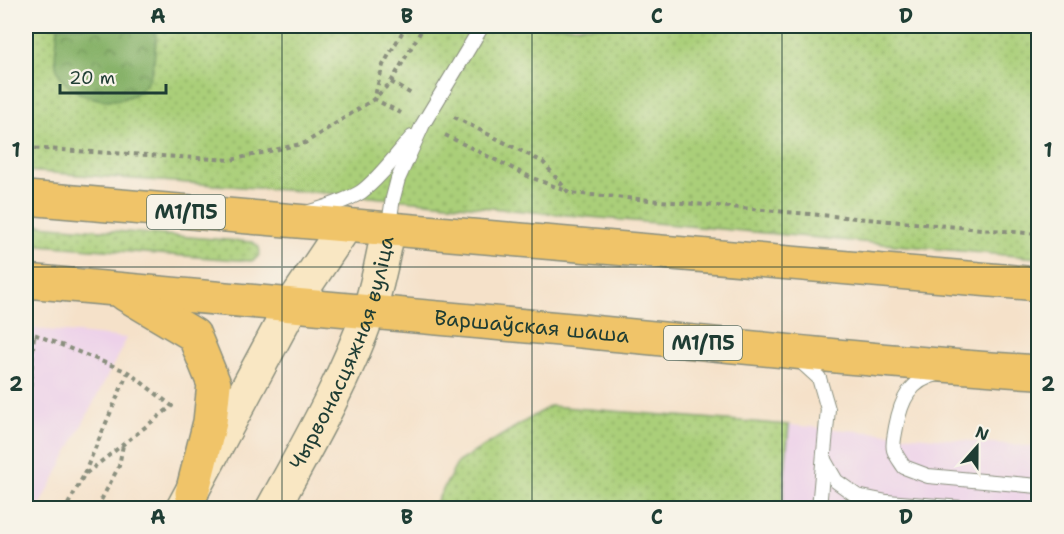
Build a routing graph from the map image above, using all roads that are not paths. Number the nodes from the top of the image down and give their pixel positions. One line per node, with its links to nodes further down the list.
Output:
1 (482, 26): 2 (lane, Чырвонасцяжная вуліца)
2 (423, 124): 4 (lane, Чырвонасцяжная вуліца); 6 (lane, Чырвонасцяжная вуліца)
3 (26, 198): 4 (highway, М1/П5)
4 (278, 220): 5 (highway, М1/П5)
5 (346, 225): 6 (highway, М1/П5); 10 (main road, Чырвонасцяжная вуліца)
6 (388, 230): 8 (highway, М1/П5); 11 (main road, Чырвонасцяжная вуліца)
7 (26, 281): 9 (highway, Варшаўская шаша / М1/П5)
8 (1038, 284)
9 (118, 290): 10 (highway, Варшаўская шаша / М1/П5); 17 (highway)
10 (292, 305): 11 (highway, Варшаўская шаша / М1/П5); 17 (main road, Чырвонасцяжная вуліца)
11 (369, 312): 12 (highway, Варшаўская шаша / М1/П5); 18 (main road, Чырвонасцяжная вуліца)
12 (790, 352): 13 (highway, Варшаўская шаша / М1/П5); 15 (lane)
13 (968, 368): 14 (highway, Варшаўская шаша / М1/П5); 16 (lane)
14 (1038, 372)
15 (824, 460): 19 (lane); 20 (lane)
16 (1038, 486)
17 (188, 501)
18 (273, 508)
19 (819, 508)
20 (962, 508)

